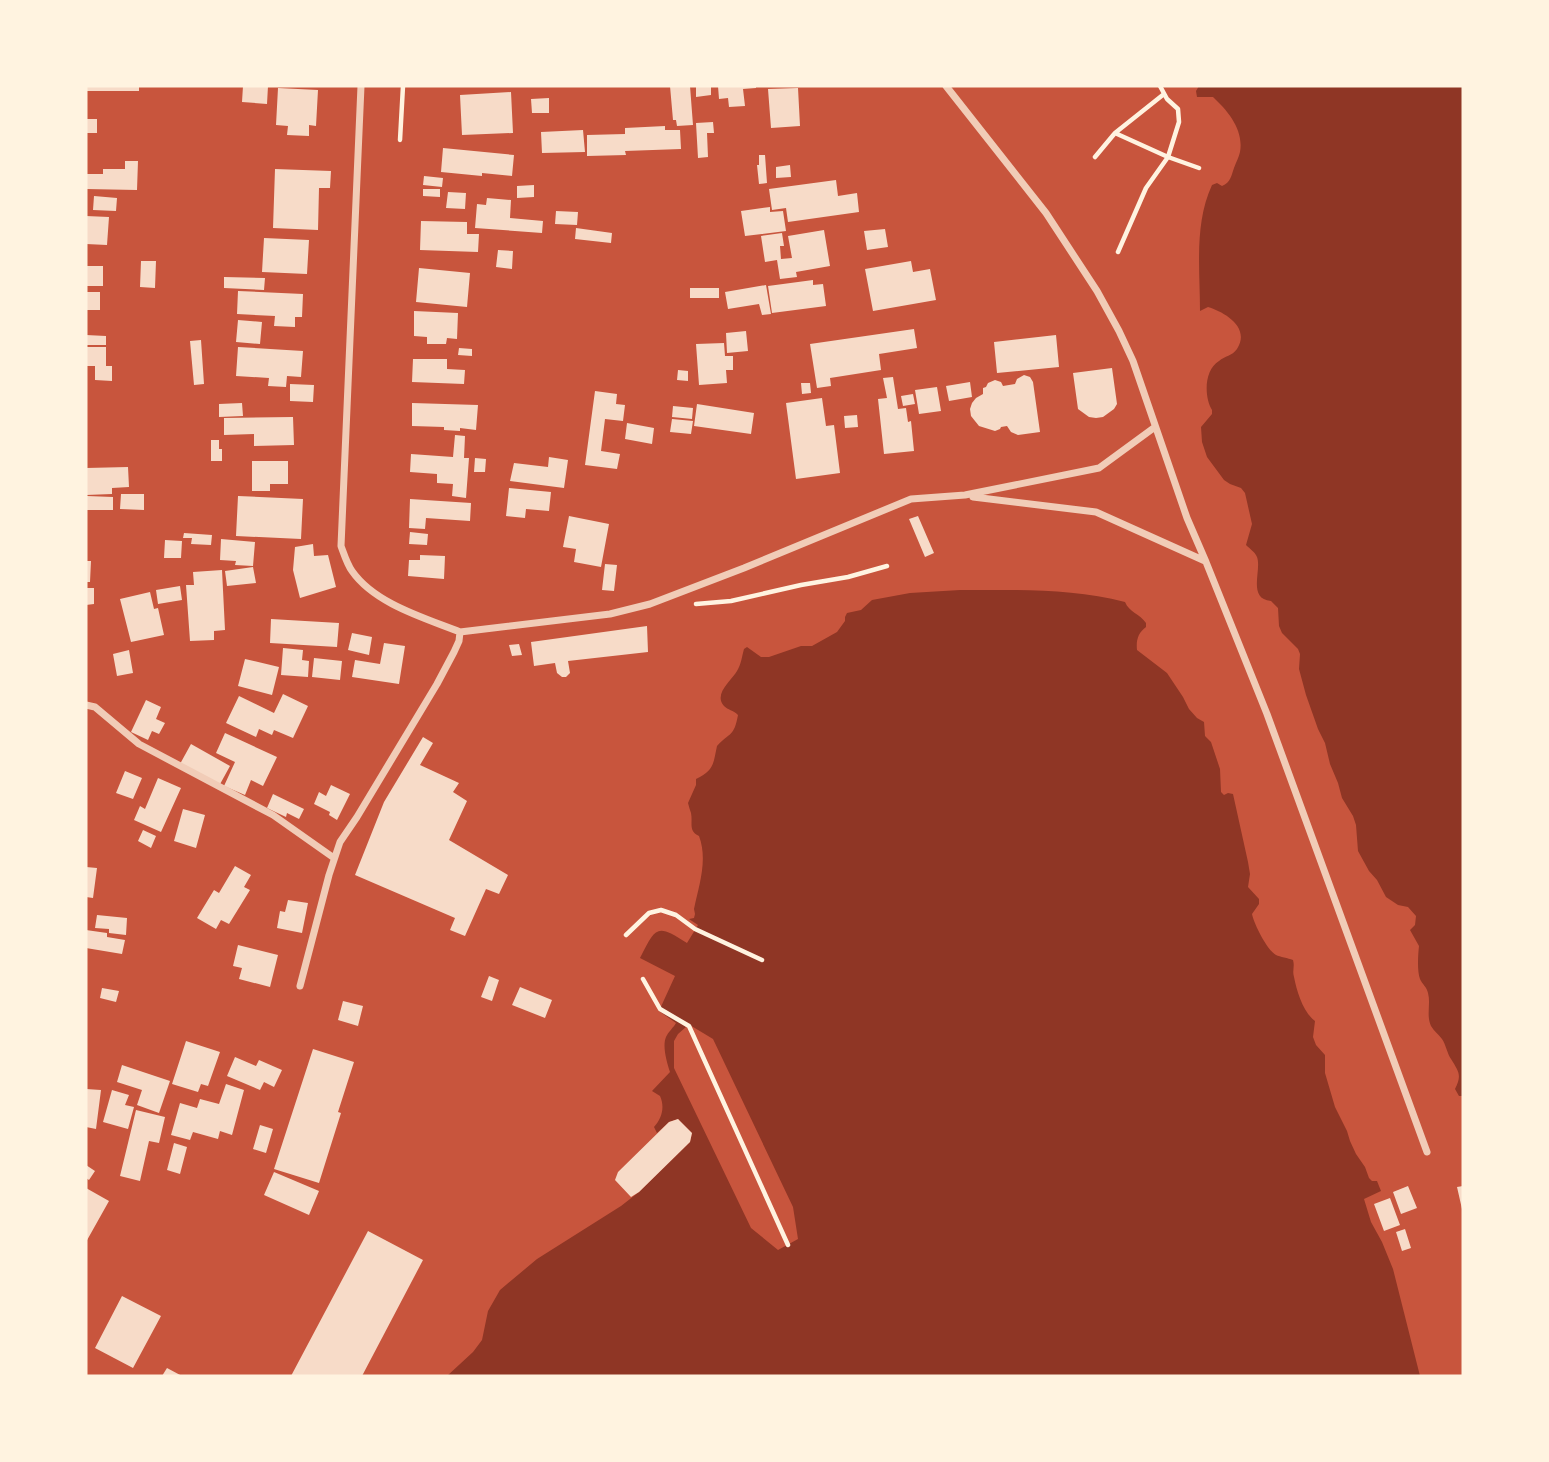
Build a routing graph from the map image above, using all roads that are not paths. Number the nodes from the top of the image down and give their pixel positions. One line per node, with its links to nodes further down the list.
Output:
1 (361, 86): 6 (street)
2 (946, 86): 3 (street)
3 (1156, 427): 4 (street); 5 (street)
4 (965, 495): 5 (street); 6 (street)
5 (1206, 562): 10 (street)
6 (460, 632): 8 (street)
7 (86, 705): 8 (street)
8 (334, 858): 9 (street)
9 (300, 986)
10 (1427, 1152)

